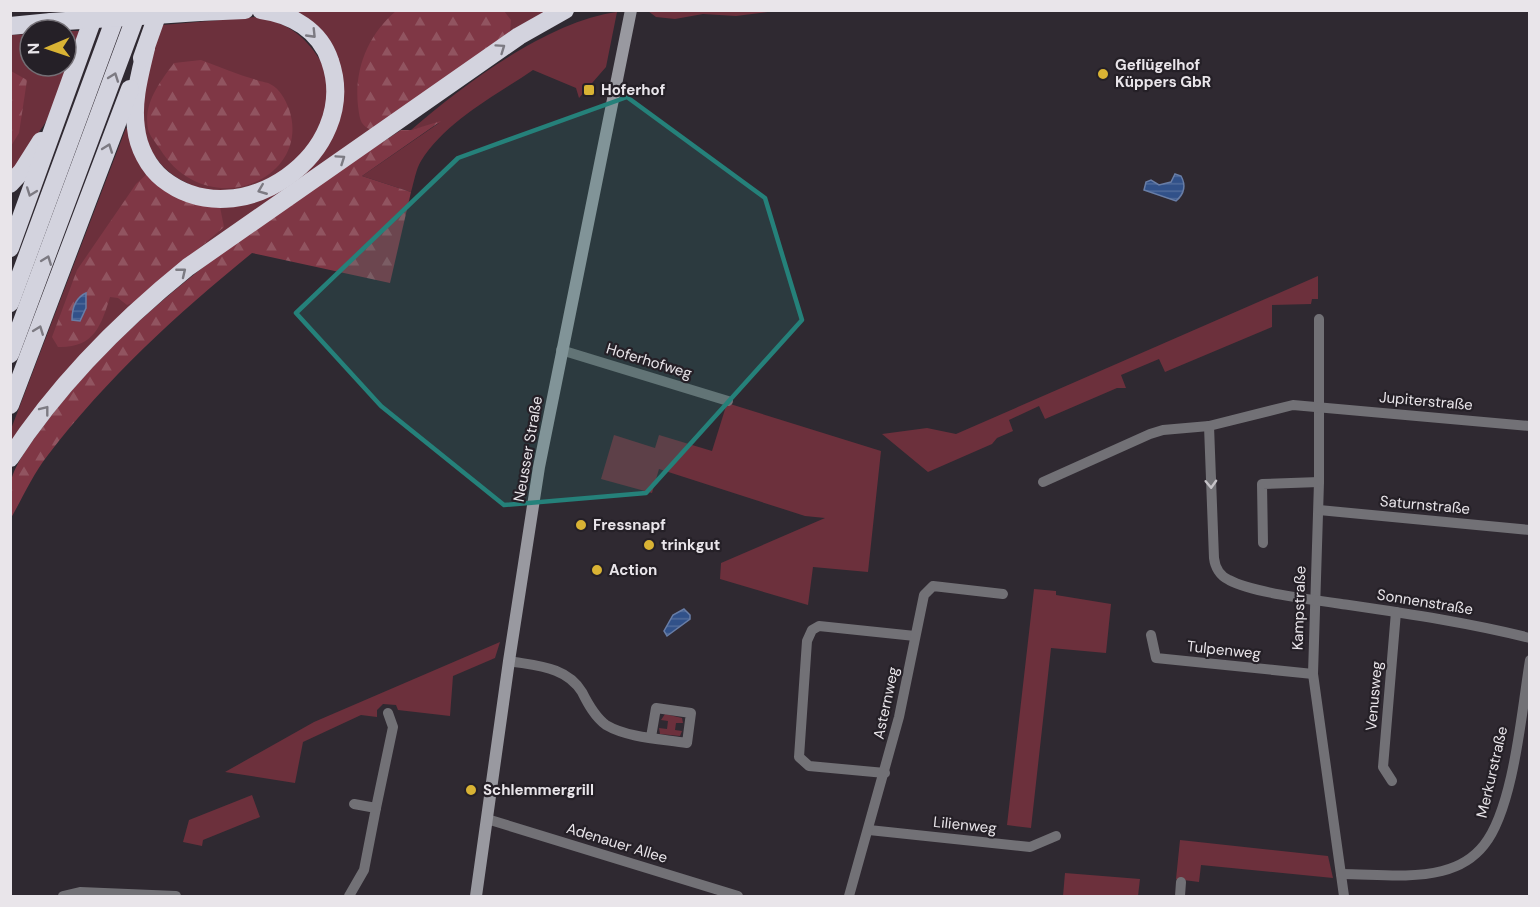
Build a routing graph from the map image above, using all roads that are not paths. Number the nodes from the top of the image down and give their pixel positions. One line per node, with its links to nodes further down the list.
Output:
1 (96, 10): 13 (highway)
2 (118, 10): 16 (highway)
3 (138, 10): 19 (highway, one-way to 3)
4 (159, 10): 12 (highway)
5 (245, 10): 9 (highway)
6 (261, 10): 12 (highway, one-way to 12)
7 (565, 10): 25 (highway, one-way to 7)
8 (631, 10): 18 (main road, Neusser Straße)
9 (225, 11): 10 (highway)
10 (200, 12): 11 (highway, bridge)
11 (10, 26)
12 (146, 48): 21 (highway, one-way to 12)
13 (65, 98): 14 (highway); 15 (highway, one-way to 15)
14 (10, 183)
15 (10, 248)
16 (10, 303)
17 (1319, 319): 22 (street, Kampstraße)
18 (561, 350): 20 (street, Hoferhofweg); 38 (main road, Neusser Straße)
19 (10, 354)
20 (728, 400)
21 (10, 405)
22 (1319, 406): 23 (street, Jupiterstraße); 24 (street, Jupiterstraße); 27 (street, Kampstraße)
23 (1209, 426): 26 (street, Jupiterstraße); 32 (street, Sonnenstraße, one-way to 32)
24 (1530, 426)
25 (10, 458)
26 (1043, 482)
27 (1319, 482): 28 (street, Kampstraße); 30 (street)
28 (1318, 510): 29 (street, Saturnstraße); 32 (street, Kampstraße)
29 (1530, 530)
30 (1263, 543)
31 (1003, 594): 35 (street, Asternweg)
32 (1314, 600): 33 (street, Sonnenstraße); 39 (street, Kampstraße)
33 (1396, 612): 36 (street, Sonnenstraße); 43 (street, Venusweg)
34 (1151, 635): 39 (street, Tulpenweg)
35 (915, 636): 42 (street, Asternweg); 42 (street)
36 (1530, 638)
37 (1530, 660): 49 (street, Merkurstraße)
38 (509, 661): 41 (street); 46 (main road, Neusser Straße)
39 (1312, 674): 49 (street, Kampstraße)
40 (388, 713): 45 (street)
41 (651, 737)
42 (885, 773): 47 (street, Asternweg)
43 (1392, 781)
44 (354, 804): 45 (street)
45 (376, 808): 54 (street)
46 (487, 819): 51 (street, Adenauer Allee); 55 (main road, Neusser Straße)
47 (869, 830): 48 (street, Lilienweg); 56 (street, Asternweg)
48 (1056, 836)
49 (1341, 874): 58 (street, Kampstraße)
50 (1181, 882): 57 (street)
51 (735, 896)
52 (63, 897): 53 (street)
53 (176, 897)
54 (349, 897)
55 (477, 897)
56 (849, 897)
57 (1180, 897)
58 (1344, 897)

